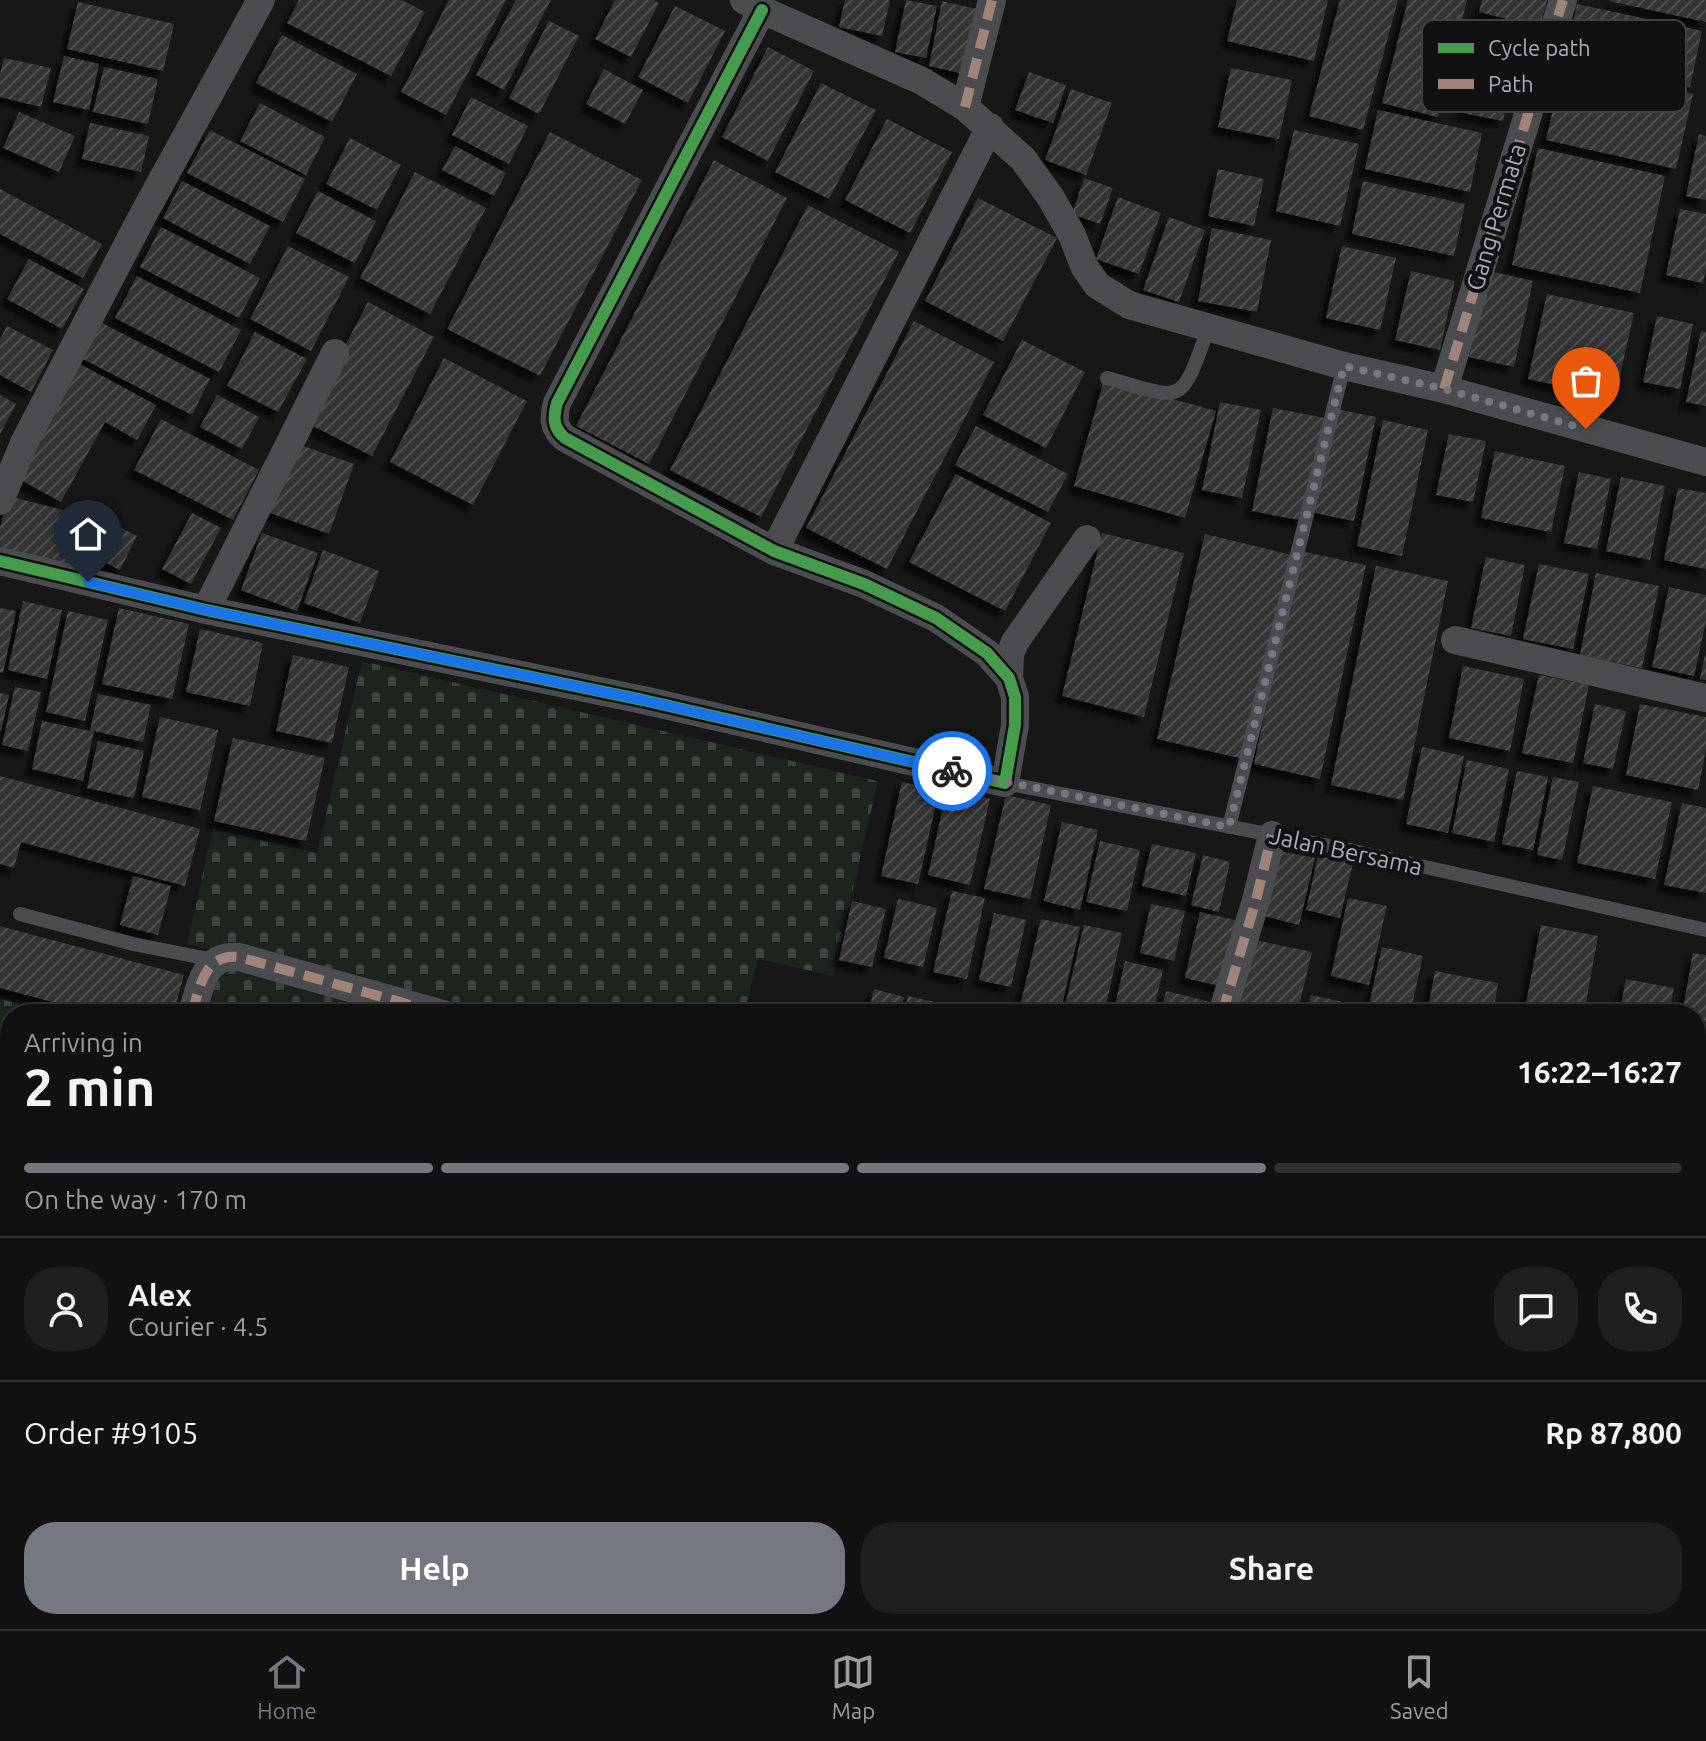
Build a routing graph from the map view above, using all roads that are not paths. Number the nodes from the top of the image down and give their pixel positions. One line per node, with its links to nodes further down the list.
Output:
1 (261, 0): 15 (street)
2 (992, 0): 6 (street)
3 (1563, 0): 5 (street, Gang Permata)
4 (753, 5): 6 (street); 17 (street)
5 (1557, 20)
6 (965, 107): 8 (street)
7 (1529, 112): 13 (street, Gang Permata)
8 (990, 127): 9 (street); 17 (street)
9 (1208, 329): 11 (street); 12 (lane)
10 (335, 353): 19 (street)
11 (1344, 366): 13 (street); 24 (lane)
12 (1107, 378)
13 (1444, 389): 14 (street)
14 (1706, 462)
15 (0, 501)
16 (1087, 539): 21 (street)
17 (774, 551): 21 (street)
18 (0, 561): 19 (street, Jalan Bersama)
19 (206, 610): 23 (street, Jalan Bersama)
20 (1455, 640): 22 (street)
21 (1009, 678): 23 (street)
22 (1706, 698)
23 (1005, 783): 24 (lane, Jalan Bersama)
24 (1229, 827): 25 (lane, Jalan Bersama)
25 (1272, 835): 27 (lane, Jalan Bersama); 31 (street)
26 (20, 914): 28 (lane)
27 (1706, 930)
28 (214, 960): 29 (street); 30 (street)
29 (195, 1004)
30 (407, 1004)
31 (1225, 1004)

